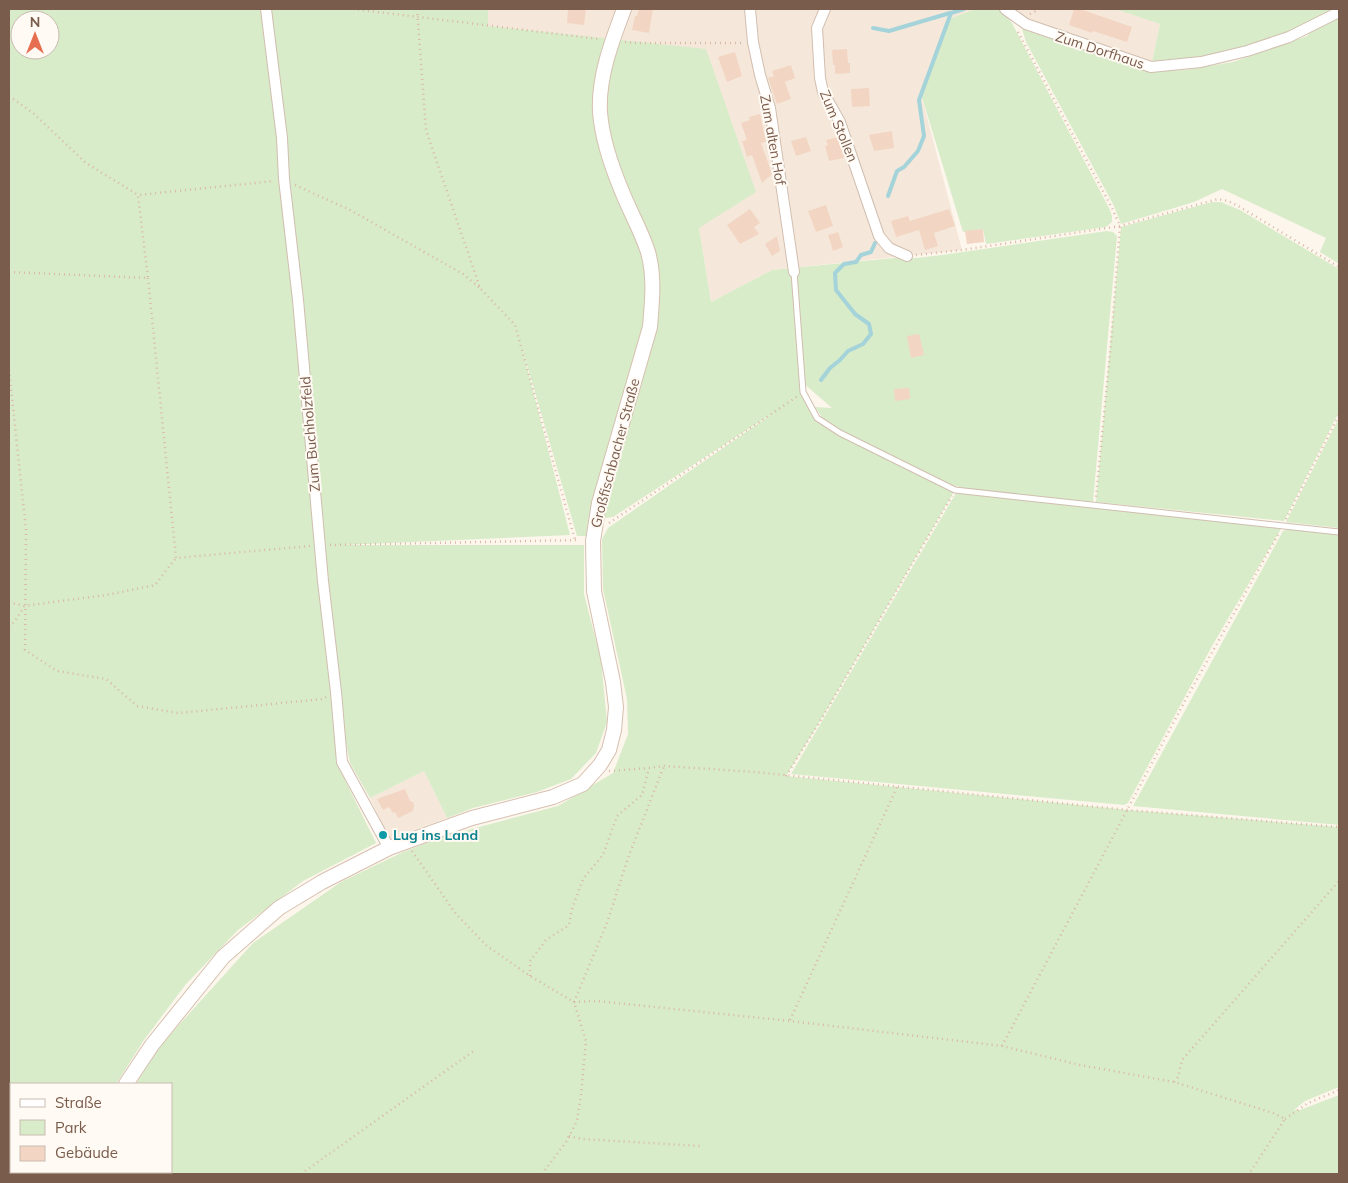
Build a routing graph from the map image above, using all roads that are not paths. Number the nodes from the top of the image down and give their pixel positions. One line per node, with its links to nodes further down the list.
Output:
1 (266, 9): 10 (street, Zum Buchholzfeld)
2 (624, 9): 10 (main road, Großfischbacher Straße)
3 (750, 9): 8 (street, Zum alten Hof)
4 (825, 9): 7 (street, Zum Stollen)
5 (1005, 9): 6 (street, Zum Dorfhaus)
6 (1339, 12)
7 (907, 256)
8 (794, 272): 9 (lane)
9 (1339, 532)
10 (389, 848): 11 (main road, Großfischbacher Straße)
11 (127, 1083)

